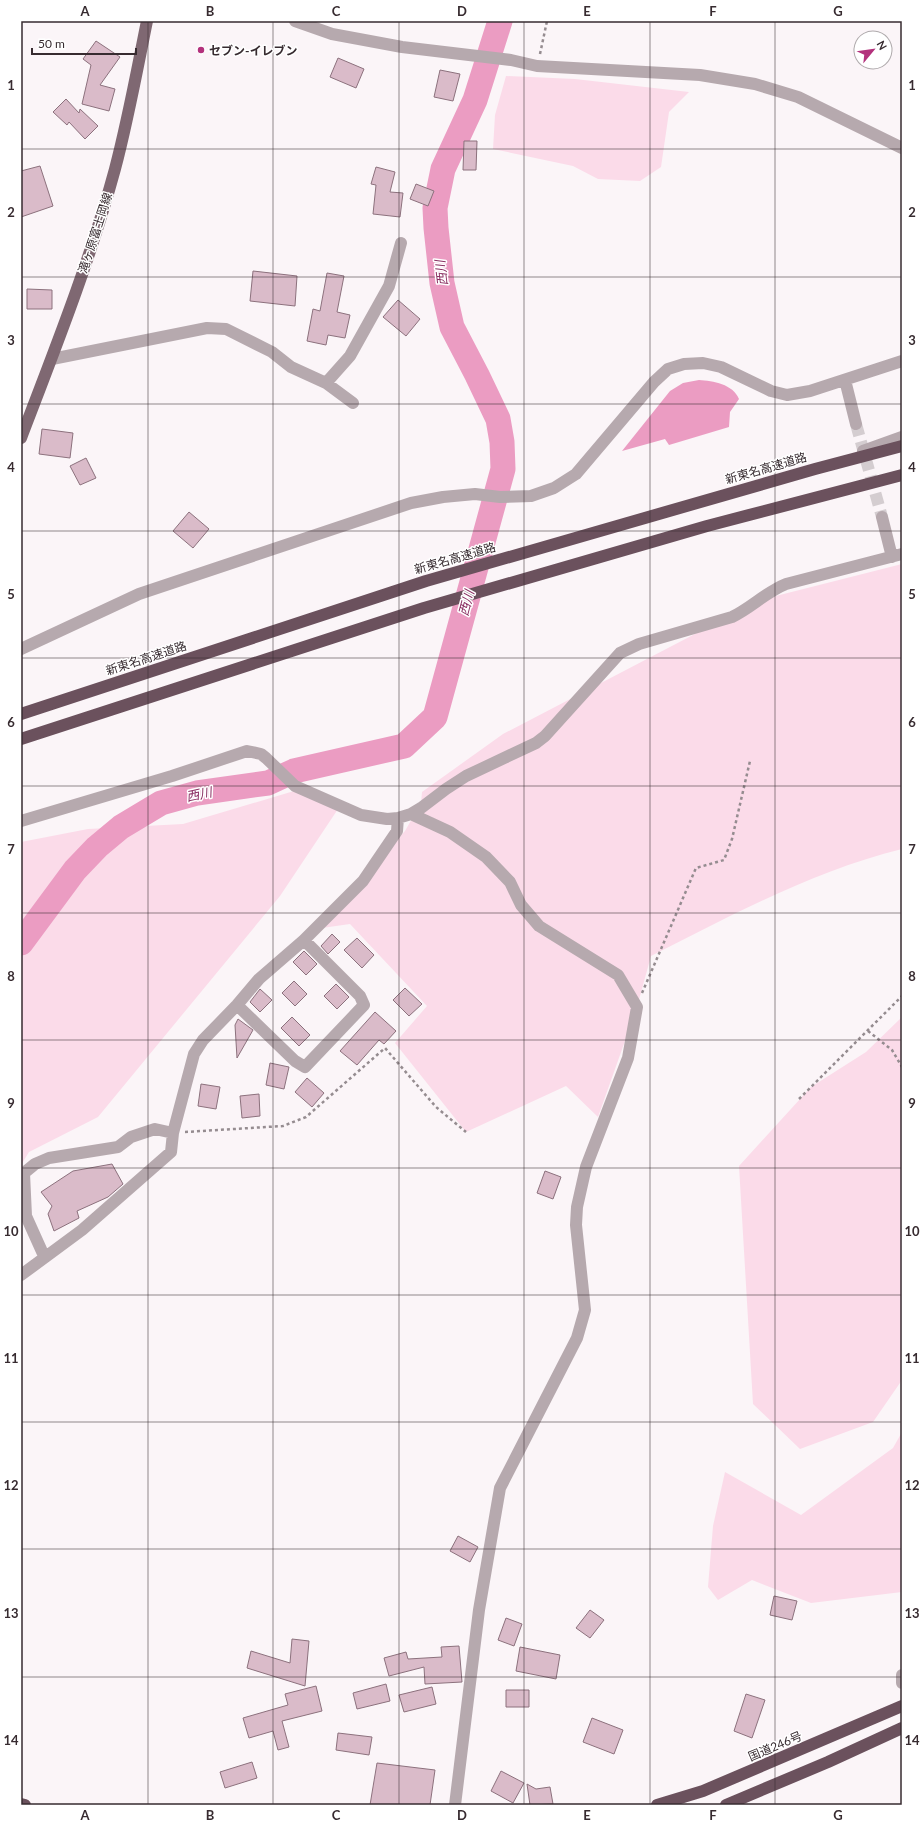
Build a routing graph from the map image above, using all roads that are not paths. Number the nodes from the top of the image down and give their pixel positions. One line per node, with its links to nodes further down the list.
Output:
1 (147, 21): 5 (main road, 滝ヶ原富士岡線)
2 (295, 21): 3 (street)
3 (902, 148)
4 (401, 243): 8 (street)
5 (52, 359): 8 (street); 12 (main road, 滝ヶ原富士岡線)
6 (902, 362): 7 (street)
7 (845, 380): 10 (street); 20 (street)
8 (326, 384): 9 (street)
9 (354, 403)
10 (856, 424)
11 (902, 437): 14 (street)
12 (21, 438)
13 (902, 446): 14 (highway, 新東名高速道路)
14 (815, 469): 21 (highway, 新東名高速道路)
15 (902, 475): 17 (highway)
16 (902, 479): 17 (street)
17 (855, 488): 22 (highway)
18 (882, 517): 19 (street)
19 (897, 555): 23 (street)
20 (21, 649)
21 (21, 714)
22 (21, 739)
23 (411, 814): 24 (street); 37 (street)
24 (398, 818): 25 (street); 26 (street)
25 (21, 821)
26 (304, 940): 27 (street); 27 (street)
27 (237, 1005): 28 (street)
28 (173, 1133): 29 (street); 29 (street)
29 (44, 1256): 30 (street)
30 (21, 1276)
31 (902, 1675): 32 (street)
32 (902, 1683)
33 (902, 1706): 38 (highway, 国道246号)
34 (902, 1728): 39 (highway)
35 (21, 1804): 36 (highway)
36 (25, 1805)
37 (455, 1805)
38 (658, 1805)
39 (726, 1805)

